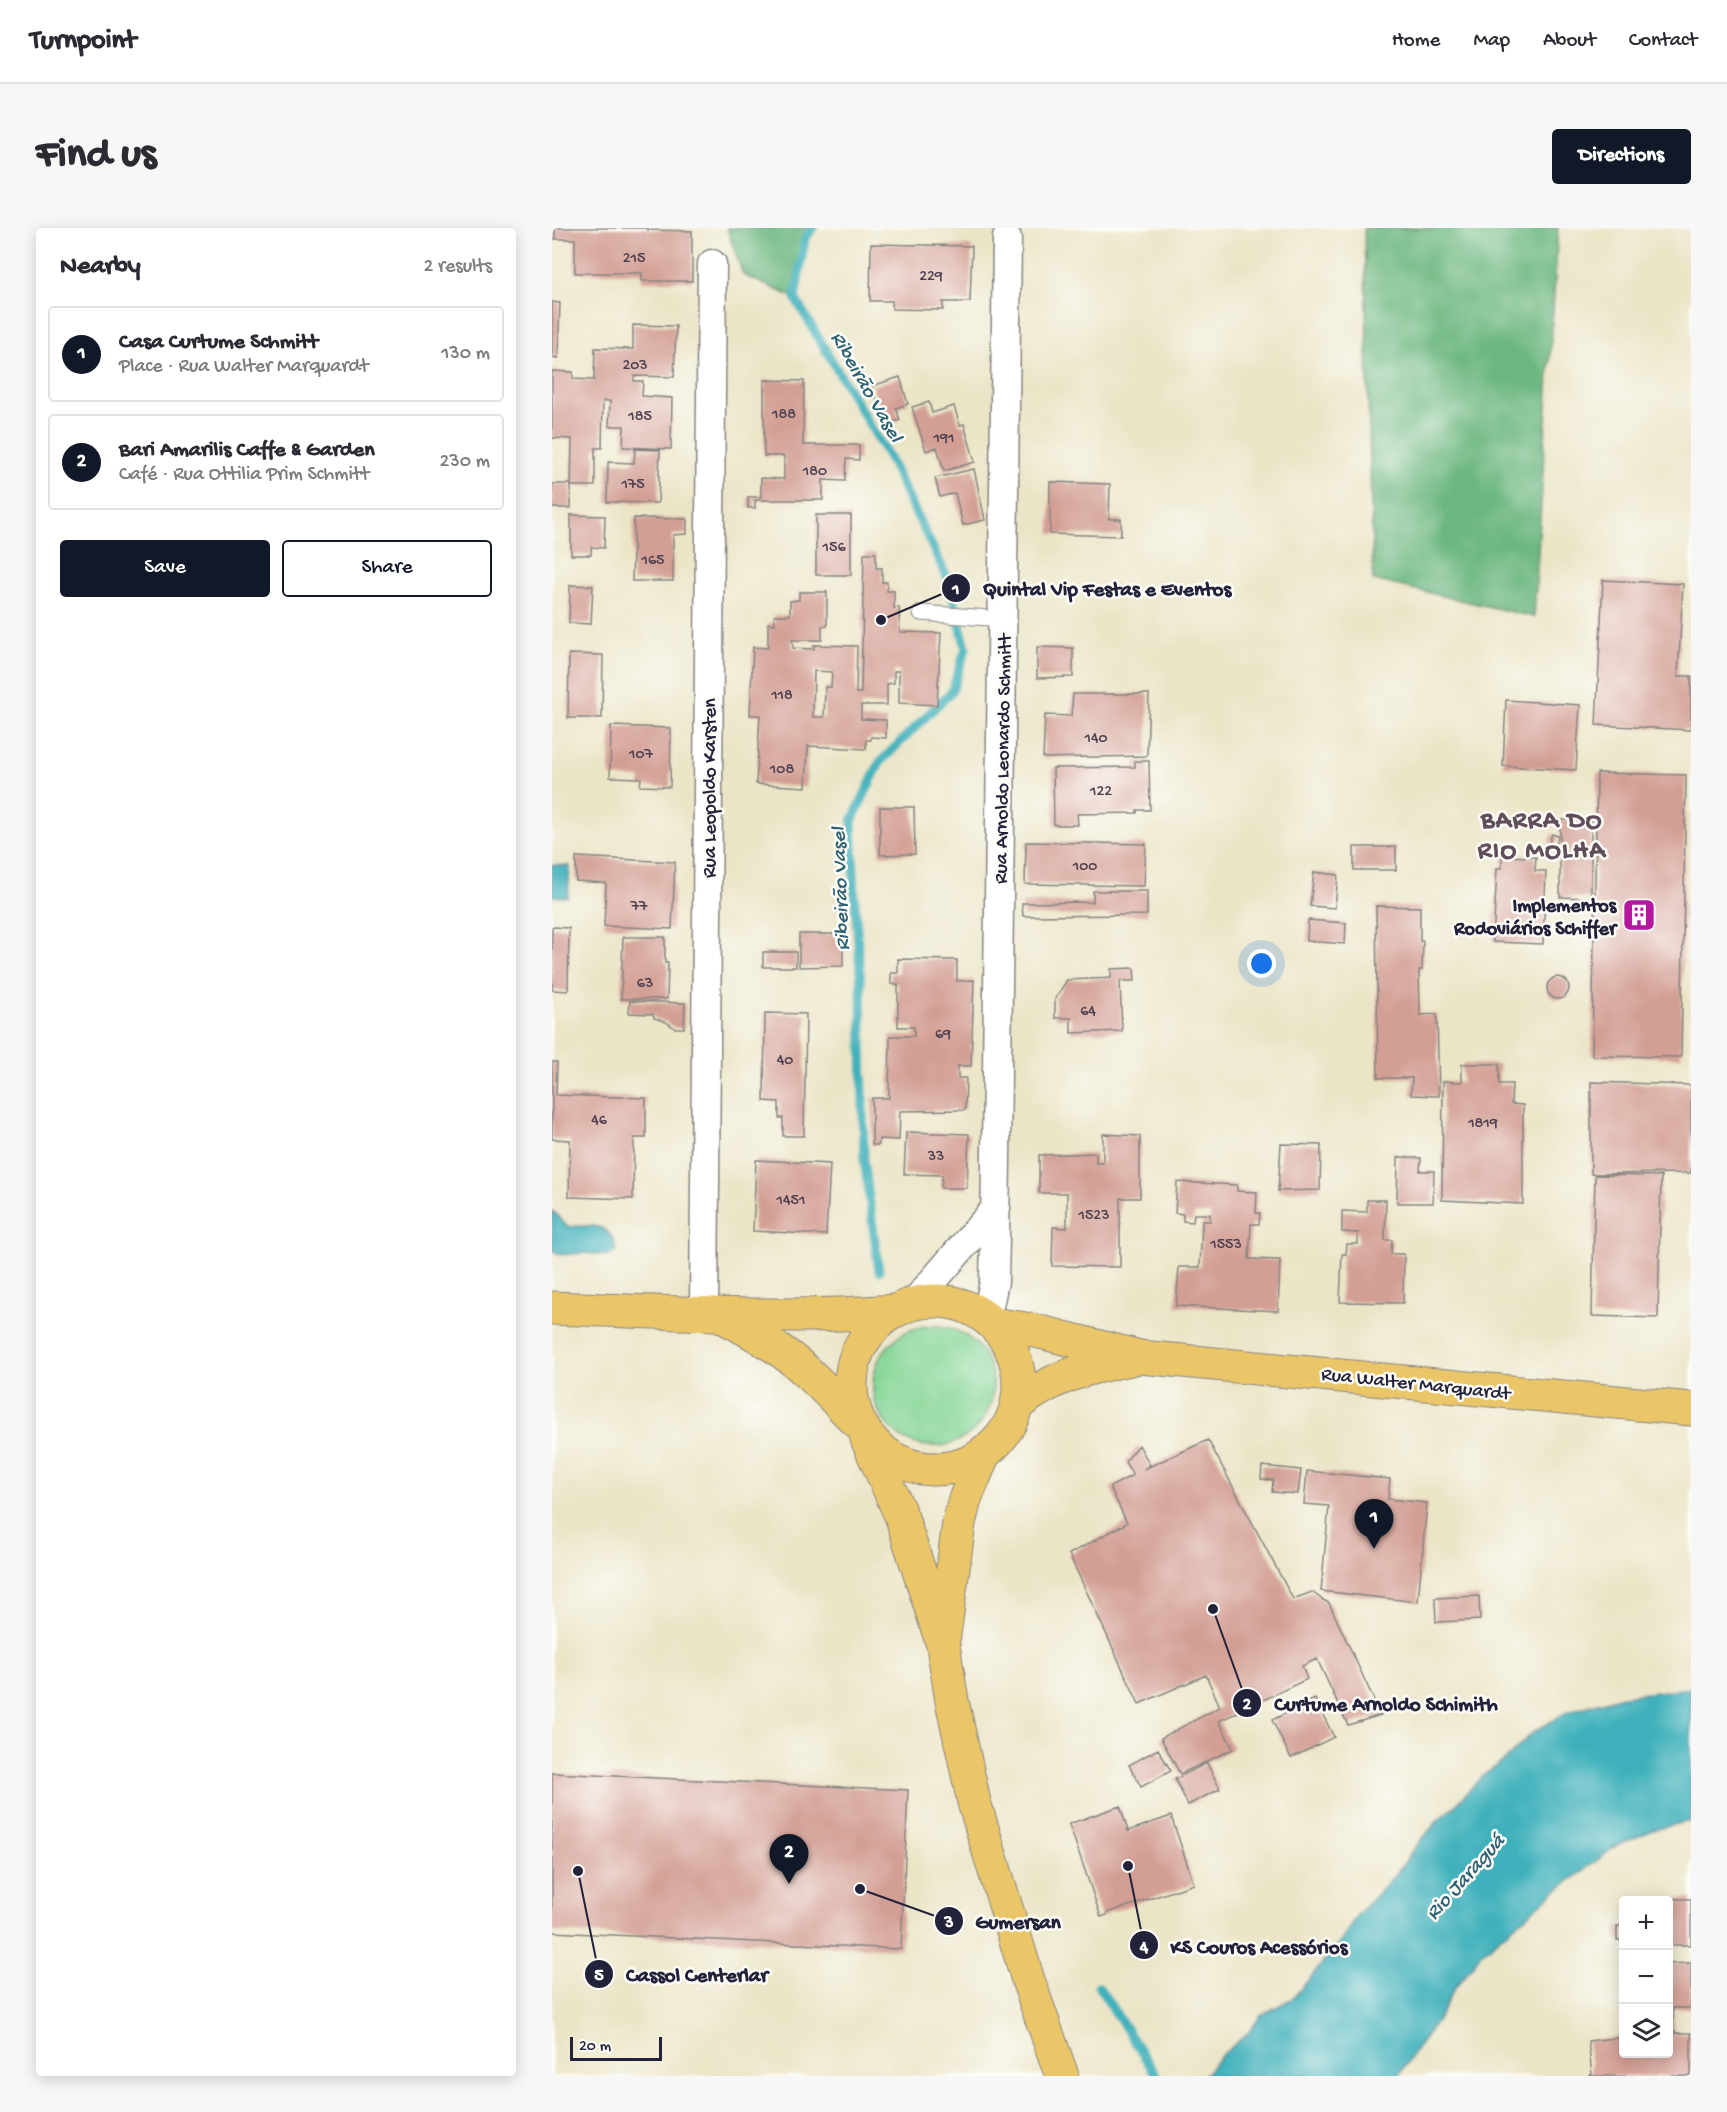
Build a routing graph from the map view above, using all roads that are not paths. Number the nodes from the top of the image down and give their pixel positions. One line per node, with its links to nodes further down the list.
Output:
1 (1007, 238): 4 (street, Rua Arnoldo Leonardo Schmitt)
2 (712, 264): 8 (street, Rua Leopoldo Karsten)
3 (921, 613): 4 (lane)
4 (1003, 619): 5 (street, Rua Arnoldo Leonardo Schmitt)
5 (996, 1208): 7 (street); 9 (street, Rua Arnoldo Leonardo Schmitt)
6 (552, 1308): 8 (main road)
7 (904, 1308): 8 (main road); 9 (main road); 13 (main road)
8 (712, 1314): 13 (main road)
9 (989, 1322): 10 (main road, Rua Walter Marquardt); 11 (main road)
10 (1140, 1357): 11 (main road, Rua Walter Marquardt); 12 (main road, Rua Walter Marquardt)
11 (1018, 1404): 14 (main road)
12 (1691, 1409)
13 (862, 1430): 14 (main road); 15 (main road)
14 (985, 1451): 15 (main road)
15 (943, 1645): 16 (main road)
16 (1062, 2076)

